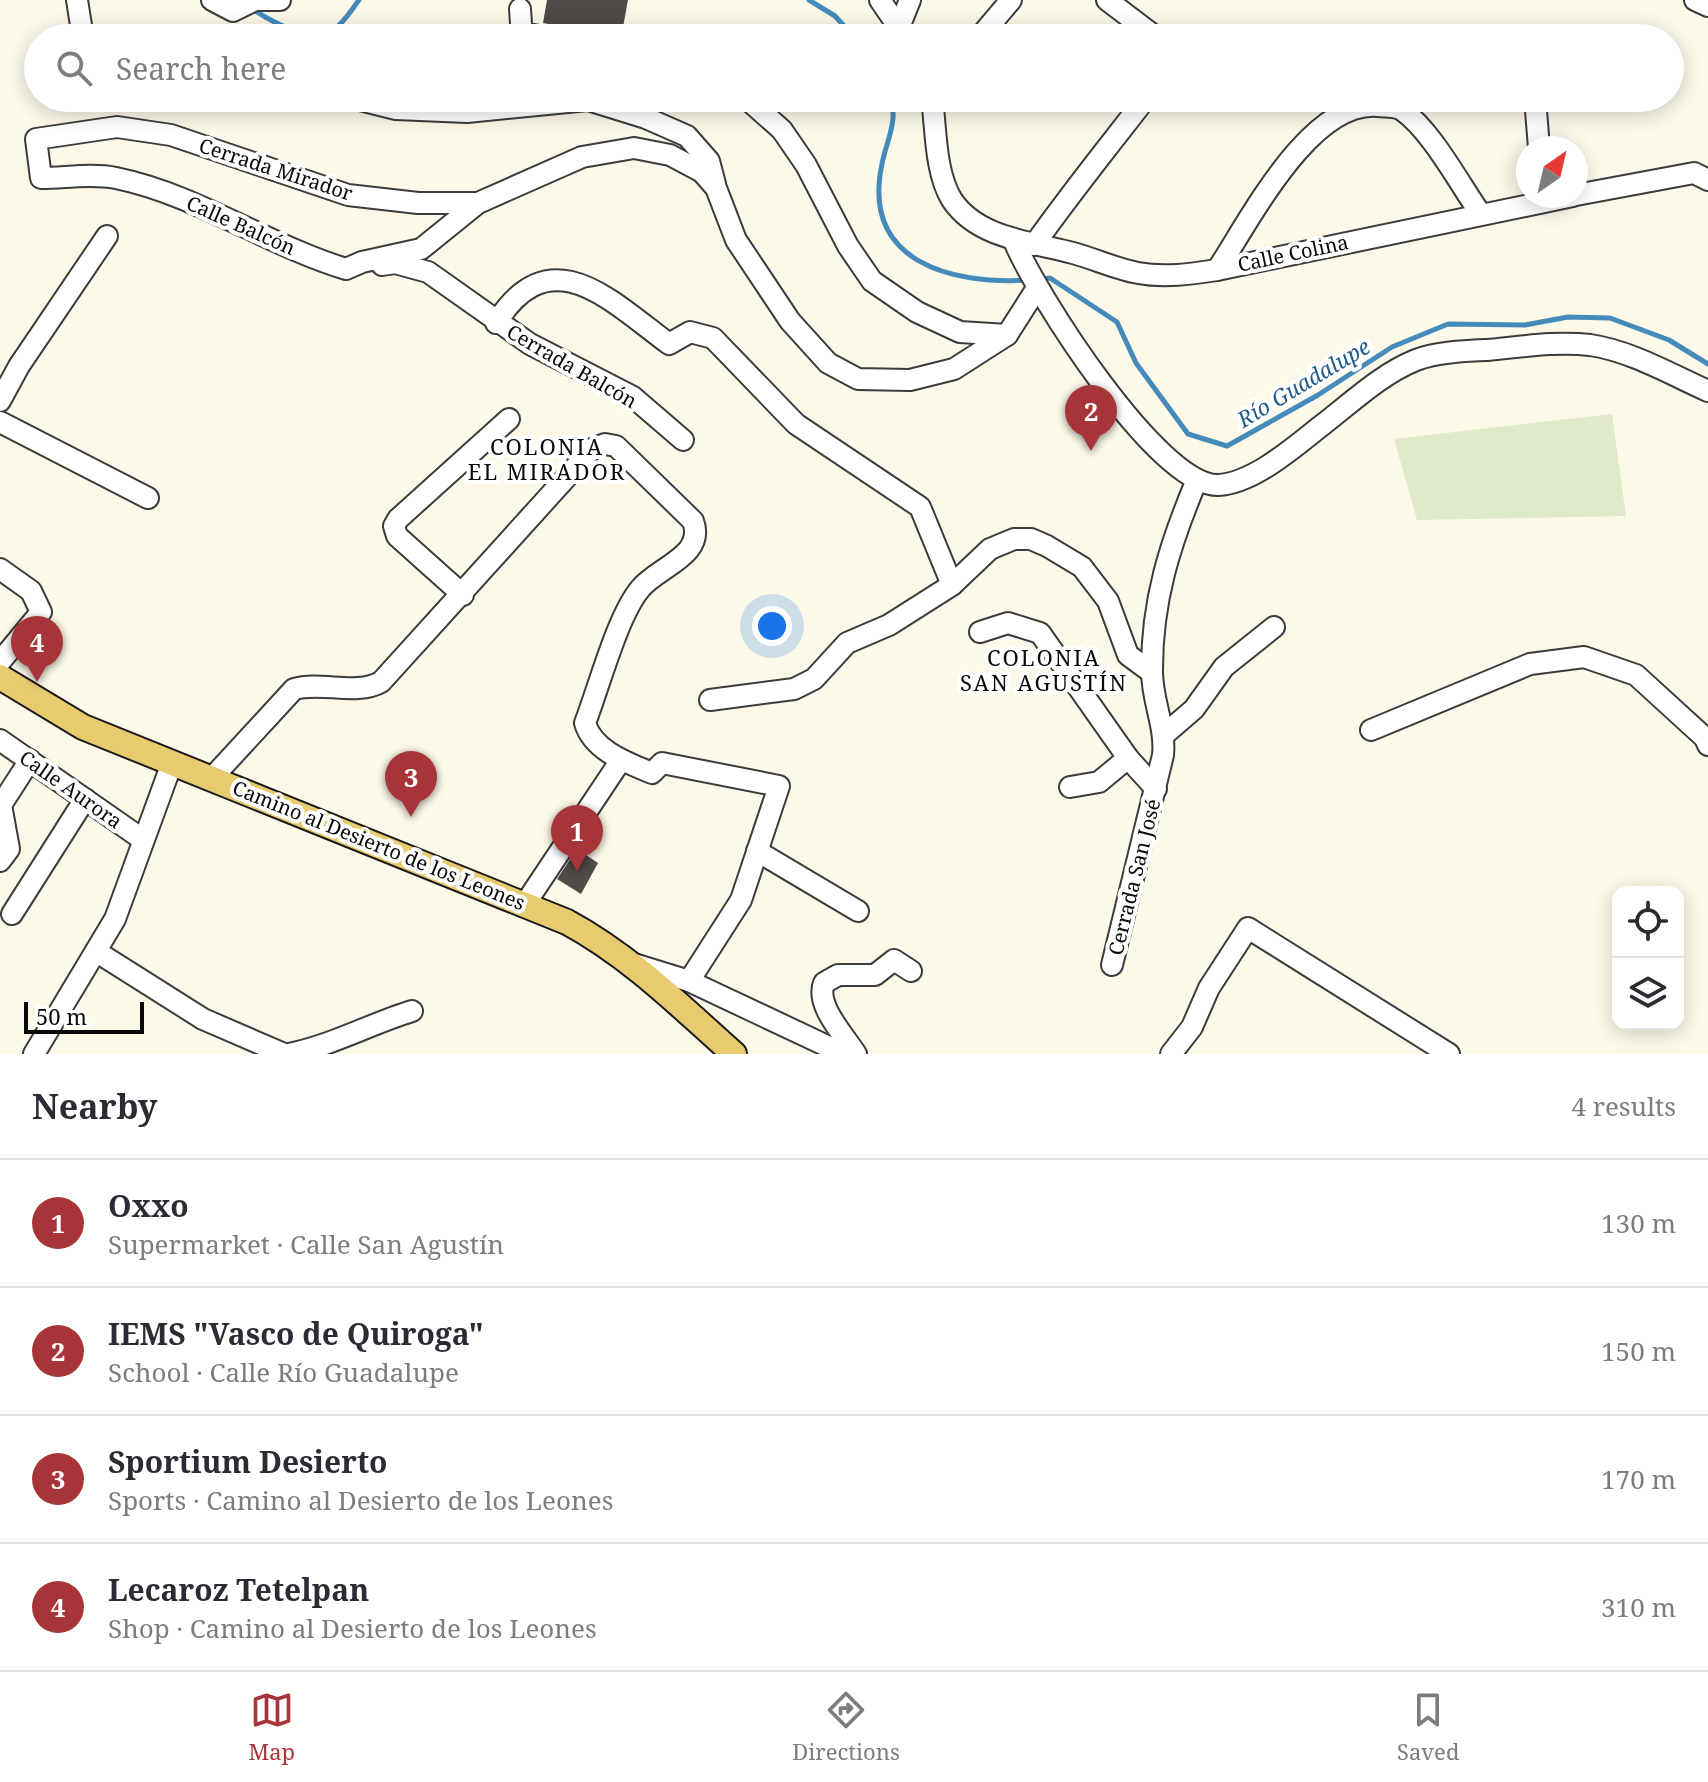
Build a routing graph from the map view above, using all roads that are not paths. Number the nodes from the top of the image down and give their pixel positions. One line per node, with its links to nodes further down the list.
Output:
1 (77, 0): 12 (street)
2 (212, 0): 3 (street)
3 (255, 0): 4 (street)
4 (280, 0)
5 (880, 0): 14 (street)
6 (910, 0): 15 (street)
7 (1011, 0): 16 (street)
8 (1107, 0): 17 (street)
9 (1695, 0): 10 (street)
10 (1708, 6)
11 (520, 9): 13 (street)
12 (81, 24)
13 (521, 24)
14 (898, 24)
15 (905, 24)
16 (991, 24)
17 (1139, 24)
18 (627, 112): 28 (street)
19 (762, 112): 39 (street)
20 (934, 112): 34 (street, Calle Colina)
21 (1136, 112): 34 (street)
22 (1347, 112): 36 (street)
23 (1404, 112): 32 (street)
24 (1536, 112): 25 (street)
25 (1538, 136)
26 (1707, 174): 29 (street, Calle Colina)
27 (146, 186): 30 (street, Cerrada Mirador); 35 (street, Calle Balcón)
28 (716, 188): 30 (street); 39 (street)
29 (1588, 193)
30 (478, 203): 35 (street)
31 (1516, 205): 32 (street, Calle Colina)
32 (1480, 213): 36 (street, Calle Colina)
33 (107, 236): 41 (street)
34 (1024, 243): 36 (street, Calle Colina); 37 (street)
35 (341, 268): 38 (street)
36 (1217, 270)
37 (1033, 282): 39 (street); 45 (street)
38 (496, 323): 44 (street, Cerrada Balcón); 48 (street)
39 (1007, 335)
40 (1708, 391): 45 (street)
41 (0, 401)
42 (509, 419): 49 (street)
43 (0, 422): 46 (street)
44 (683, 440)
45 (1196, 482): 53 (street)
46 (148, 498)
47 (0, 569): 52 (street)
48 (952, 585): 53 (street); 55 (street)
49 (463, 595): 62 (street); 64 (street)
50 (1274, 627): 57 (street)
51 (980, 632): 60 (street)
52 (0, 662)
53 (1151, 672): 57 (street)
54 (0, 677): 63 (main road, Camino al Desierto de los Leones)
55 (710, 700)
56 (1371, 730): 59 (street)
57 (1165, 734): 66 (street, Cerrada San José)
58 (0, 740): 61 (street, Calle Aurora)
59 (1708, 745)
60 (1128, 758): 65 (street); 66 (street)
61 (30, 760): 67 (street, Calle Aurora); 70 (street)
62 (621, 760): 69 (street); 71 (street)
63 (172, 763): 64 (main road, Camino al Desierto de los Leones); 68 (street)
64 (212, 778): 71 (main road, Camino al Desierto de los Leones)
65 (1070, 787)
66 (1156, 789): 76 (street, Cerrada San José)
67 (85, 799): 68 (street, Calle Aurora); 73 (street)
68 (142, 839): 74 (street)
69 (757, 851): 72 (street); 78 (street)
70 (0, 861)
71 (525, 904): 75 (main road, Camino al Desierto de los Leones)
72 (858, 911)
73 (12, 914)
74 (97, 952): 80 (street); 81 (street)
75 (632, 964): 78 (street); 82 (main road, Camino al Desierto de los Leones)
76 (1112, 965)
77 (911, 971): 84 (street)
78 (689, 981): 83 (street)
79 (412, 1011): 81 (street)
80 (34, 1054)
81 (287, 1054)
82 (734, 1054)
83 (844, 1054)
84 (856, 1054)
85 (1171, 1054): 86 (street)
86 (1449, 1054)

